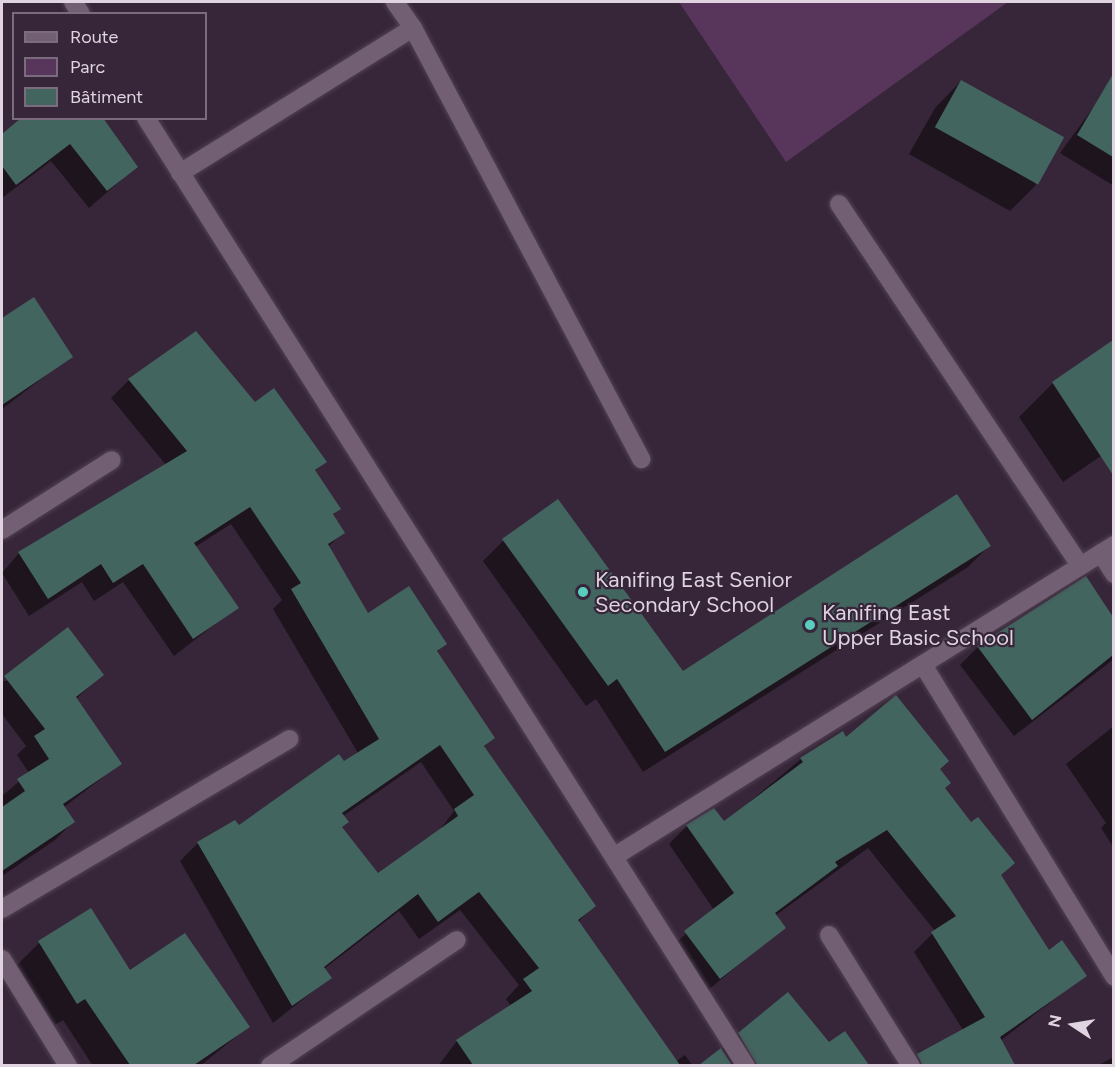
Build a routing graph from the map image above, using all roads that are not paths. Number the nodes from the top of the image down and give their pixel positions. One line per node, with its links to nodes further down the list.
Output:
1 (395, 2): 2 (street)
2 (413, 28): 4 (street); 6 (street)
3 (147, 120): 4 (street)
4 (180, 172): 14 (street)
5 (838, 204): 10 (street)
6 (641, 459)
7 (112, 460): 8 (street)
8 (2, 530)
9 (1107, 549): 10 (street); 11 (street)
10 (1080, 564): 12 (street)
11 (1113, 574)
12 (925, 668): 14 (street); 19 (street)
13 (289, 739): 15 (street)
14 (615, 856): 22 (street)
15 (2, 909)
16 (829, 936): 23 (street)
17 (457, 940): 21 (street)
18 (2, 959): 20 (street)
19 (1113, 977)
20 (68, 1065)
21 (270, 1065)
22 (746, 1065)
23 (911, 1065)

